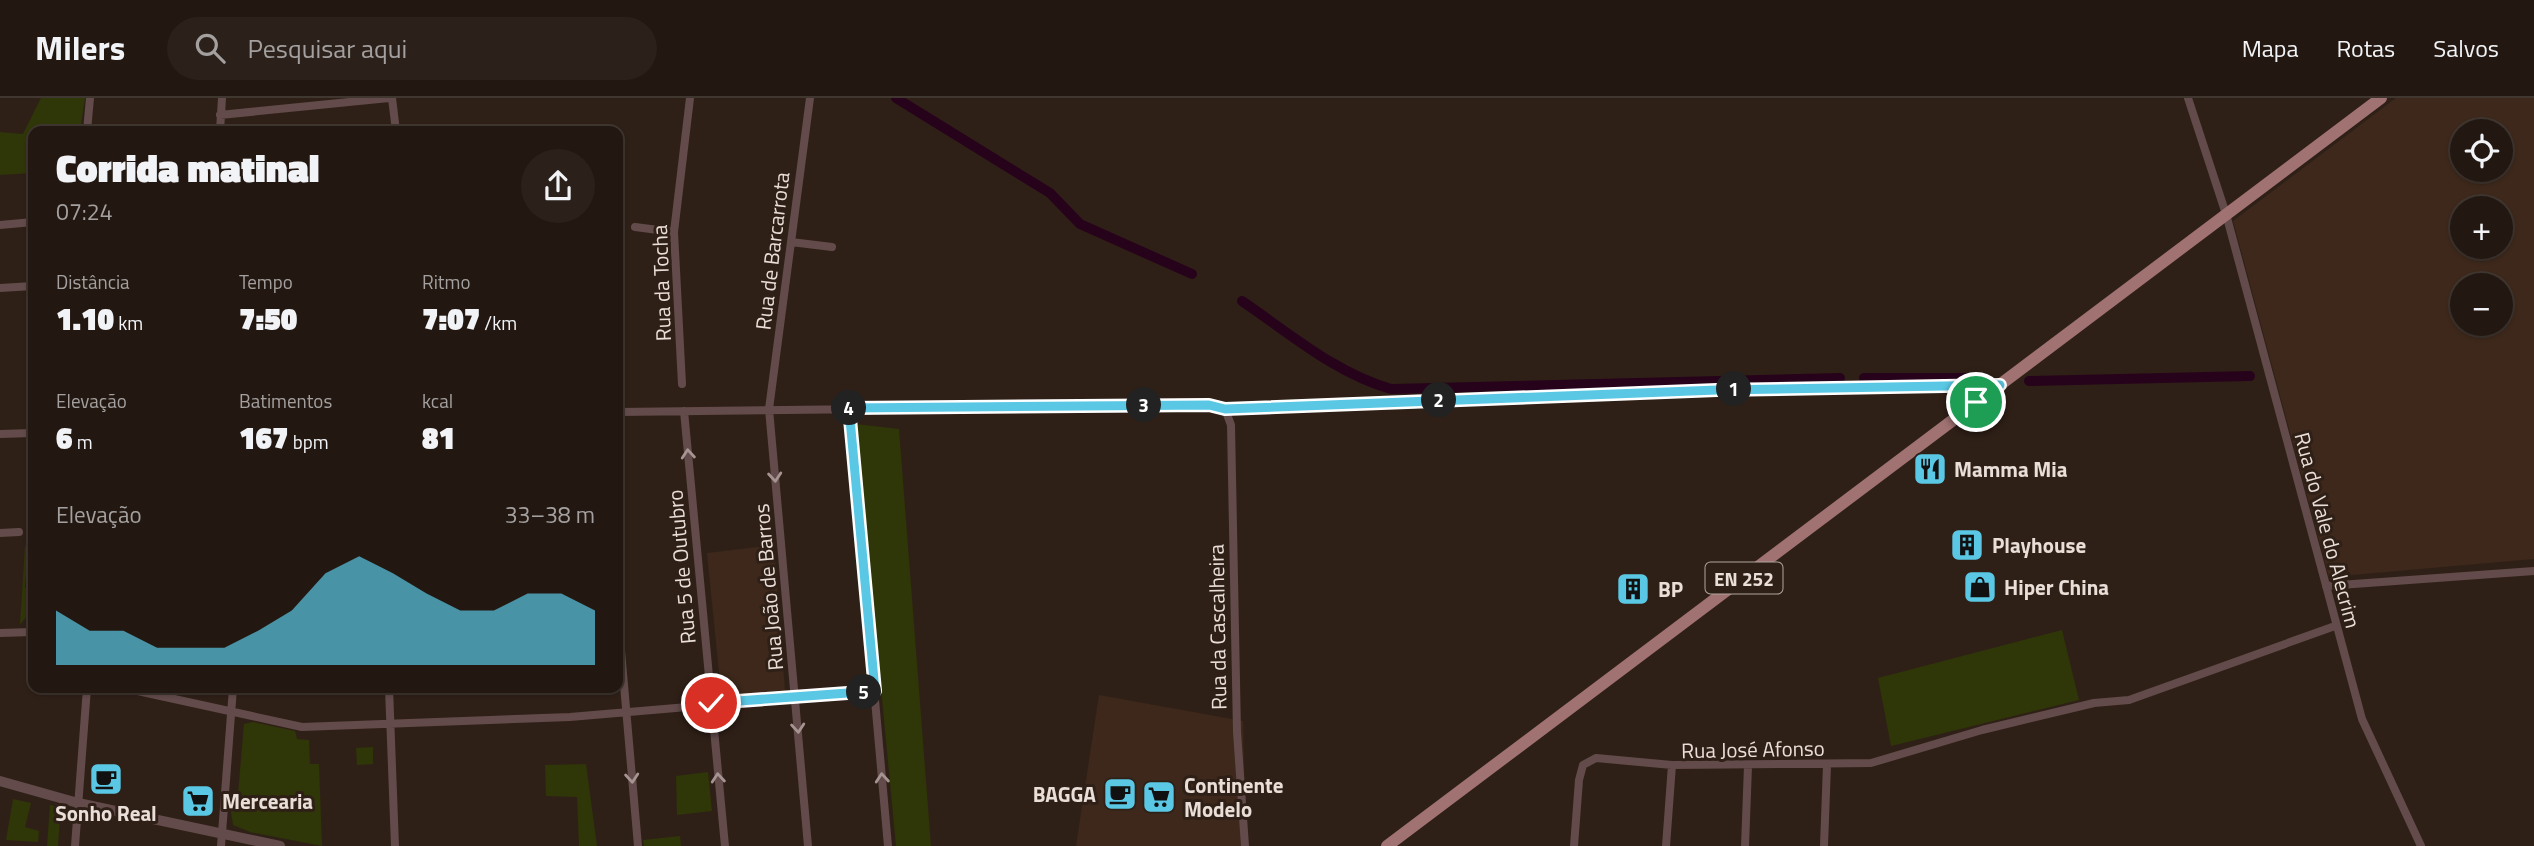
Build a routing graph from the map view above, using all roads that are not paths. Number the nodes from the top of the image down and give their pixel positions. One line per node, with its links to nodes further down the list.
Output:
1 (90, 98): 9 (street)
2 (222, 98): 8 (street)
3 (391, 98): 8 (street); 11 (street)
4 (690, 98): 16 (street, Rua da Tocha)
5 (810, 98): 17 (street, Rua de Barcarrota)
6 (2188, 98): 12 (street, Rua do Vale do Alecrim)
7 (2381, 98): 12 (main road, EN 252)
8 (220, 115): 10 (street)
9 (87, 126)
10 (220, 126)
11 (395, 126)
12 (2226, 214): 22 (main road, EN 252); 33 (street, Rua do Vale do Alecrim)
13 (28, 222): 14 (street)
14 (0, 225)
15 (635, 227): 16 (street)
16 (674, 232): 21 (street, Rua da Tocha)
17 (791, 242): 18 (street); 24 (street, Rua de Barcarrota)
18 (832, 247)
19 (28, 286): 20 (street)
20 (0, 288)
21 (682, 384)
22 (2000, 385): 25 (street); 63 (main road, EN 252)
23 (849, 408): 24 (street); 25 (street); 38 (street)
24 (769, 409): 26 (street); 43 (street, Rua João de Barros, one-way to 43)
25 (1225, 409): 62 (street, Rua da Cascalheira)
26 (684, 411): 27 (street); 44 (street, Rua 5 de Outubro, one-way to 26)
27 (623, 412)
28 (28, 433): 29 (street)
29 (0, 434)
30 (19, 532): 31 (street)
31 (0, 533)
32 (2534, 571): 33 (street)
33 (2326, 586): 34 (street, Rua do Vale do Alecrim)
34 (2335, 626): 49 (street, Rua José Afonso); 68 (street, Rua do Vale do Alecrim)
35 (28, 632): 36 (street)
36 (2, 633)
37 (623, 675): 46 (street)
38 (875, 691): 43 (street); 61 (street, one-way to 38)
39 (87, 693): 52 (street)
40 (148, 693): 45 (street)
41 (233, 693): 45 (street)
42 (389, 693): 47 (street)
43 (795, 696): 44 (street); 60 (street, Rua João de Barros, one-way to 60)
44 (711, 703): 46 (street); 59 (street, Rua 5 de Outubro, one-way to 44)
45 (231, 710): 47 (street); 53 (street)
46 (626, 711): 47 (street); 58 (street, one-way to 58)
47 (390, 723): 57 (street)
48 (1672, 765): 50 (street, Rua José Afonso); 64 (street); 65 (street, Rua José Afonso)
49 (1827, 765): 50 (street, Rua José Afonso); 67 (street)
50 (1748, 766): 66 (street)
51 (0, 781): 52 (street)
52 (78, 803): 53 (street); 54 (street)
53 (223, 834): 55 (street); 56 (street)
54 (75, 846)
55 (221, 846)
56 (280, 846)
57 (395, 846)
58 (638, 846)
59 (725, 846)
60 (808, 846)
61 (888, 846)
62 (1245, 846)
63 (1387, 846)
64 (1574, 846)
65 (1666, 846)
66 (1745, 846)
67 (1824, 846)
68 (2421, 846)

